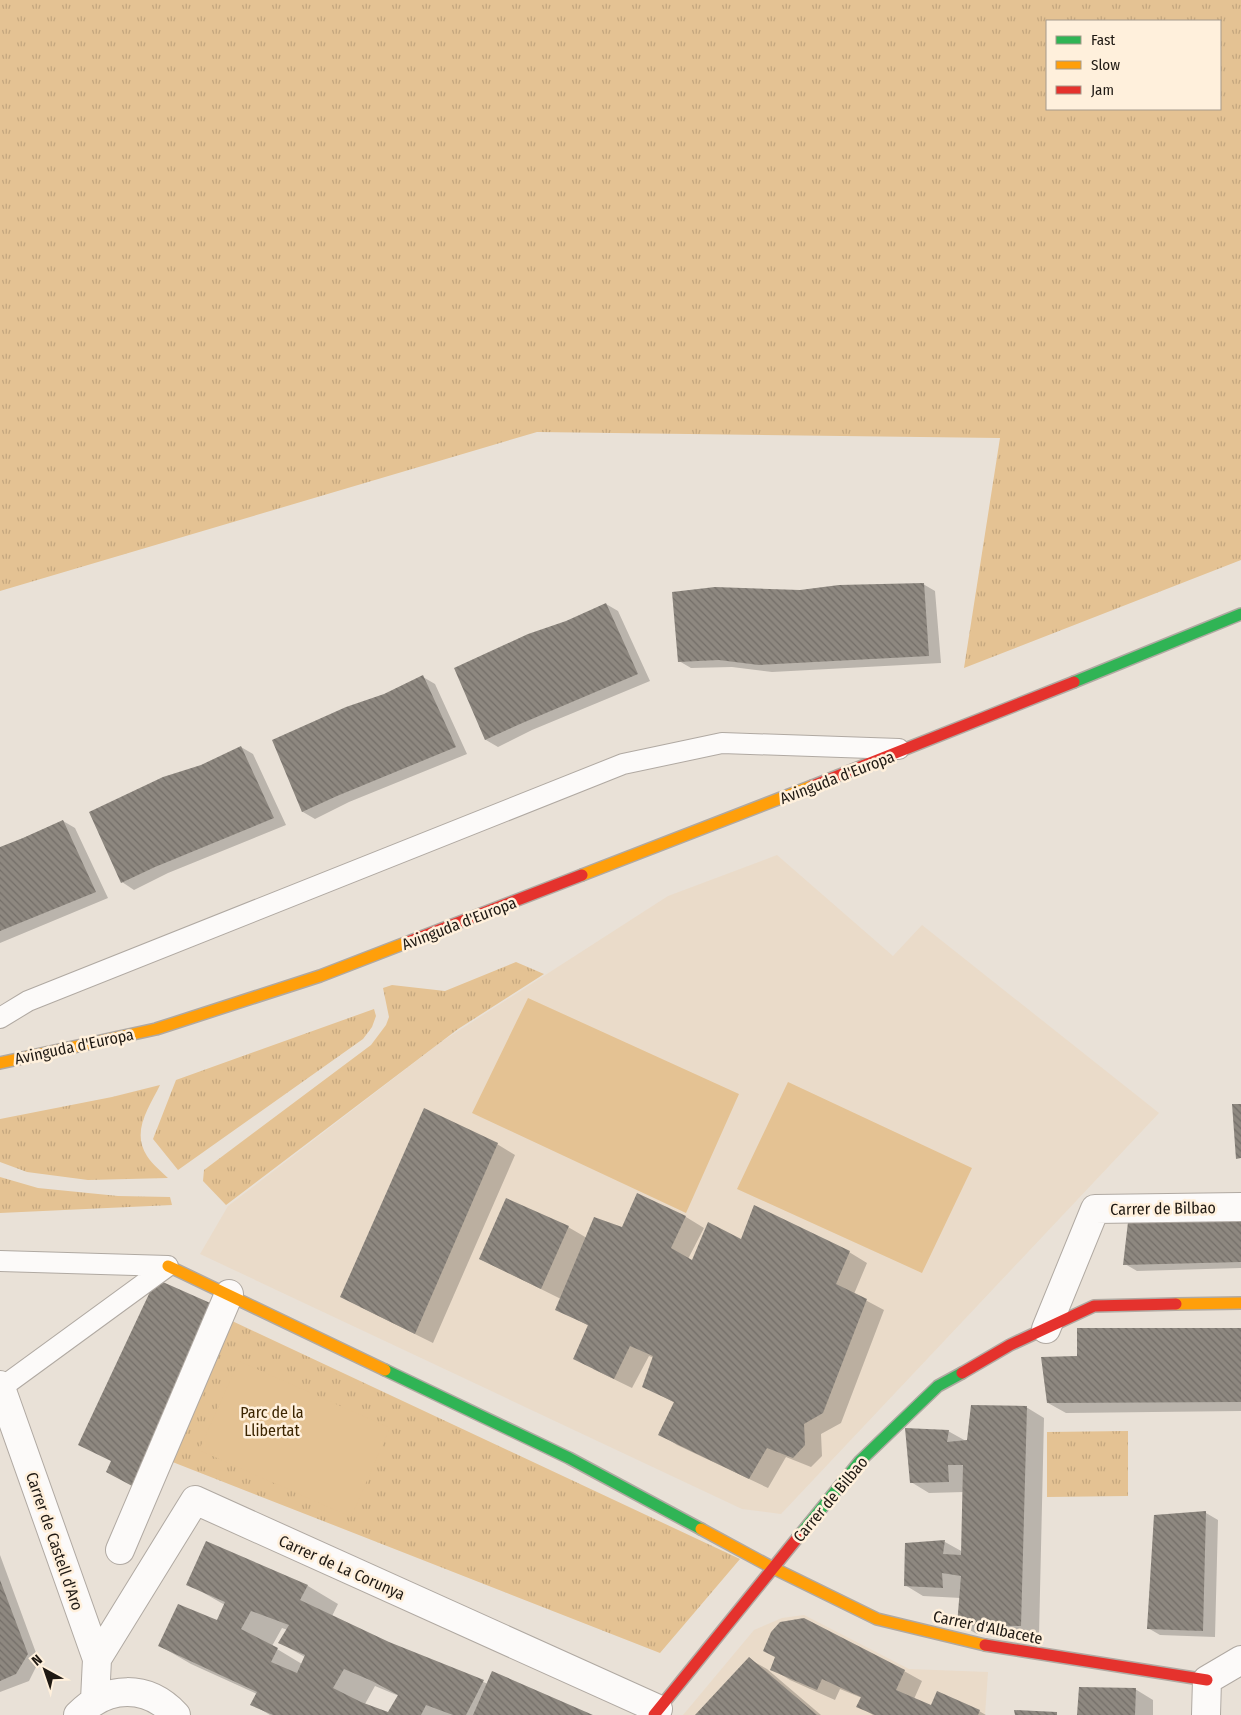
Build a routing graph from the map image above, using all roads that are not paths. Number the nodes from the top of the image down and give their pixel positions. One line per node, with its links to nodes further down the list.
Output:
1 (1241, 614): 2 (street, Avinguda d'Europa)
2 (908, 749): 3 (lane, Avinguda d'Europa); 4 (street, Avinguda d'Europa)
3 (0, 1018)
4 (0, 1063)
5 (1241, 1207): 10 (street, Carrer de Bilbao)
6 (0, 1262): 7 (lane)
7 (168, 1266): 8 (street); 11 (lane)
8 (229, 1294): 12 (street); 13 (street)
9 (1241, 1303): 10 (street, Carrer de Bilbao)
10 (1046, 1329): 13 (street, Carrer de Bilbao)
11 (0, 1386): 14 (street, Carrer de Castell d'Aro)
12 (120, 1550)
13 (773, 1568): 16 (street, Carrer d'Albacete); 18 (street, Carrer de Bilbao)
14 (97, 1659): 17 (street, Carrer de Castell d'Aro); 18 (street, Carrer de La Corunya)
15 (1241, 1660): 16 (street)
16 (1207, 1680): 20 (street)
17 (86, 1708): 19 (street)
18 (656, 1712)
19 (176, 1715)
20 (1206, 1715)

